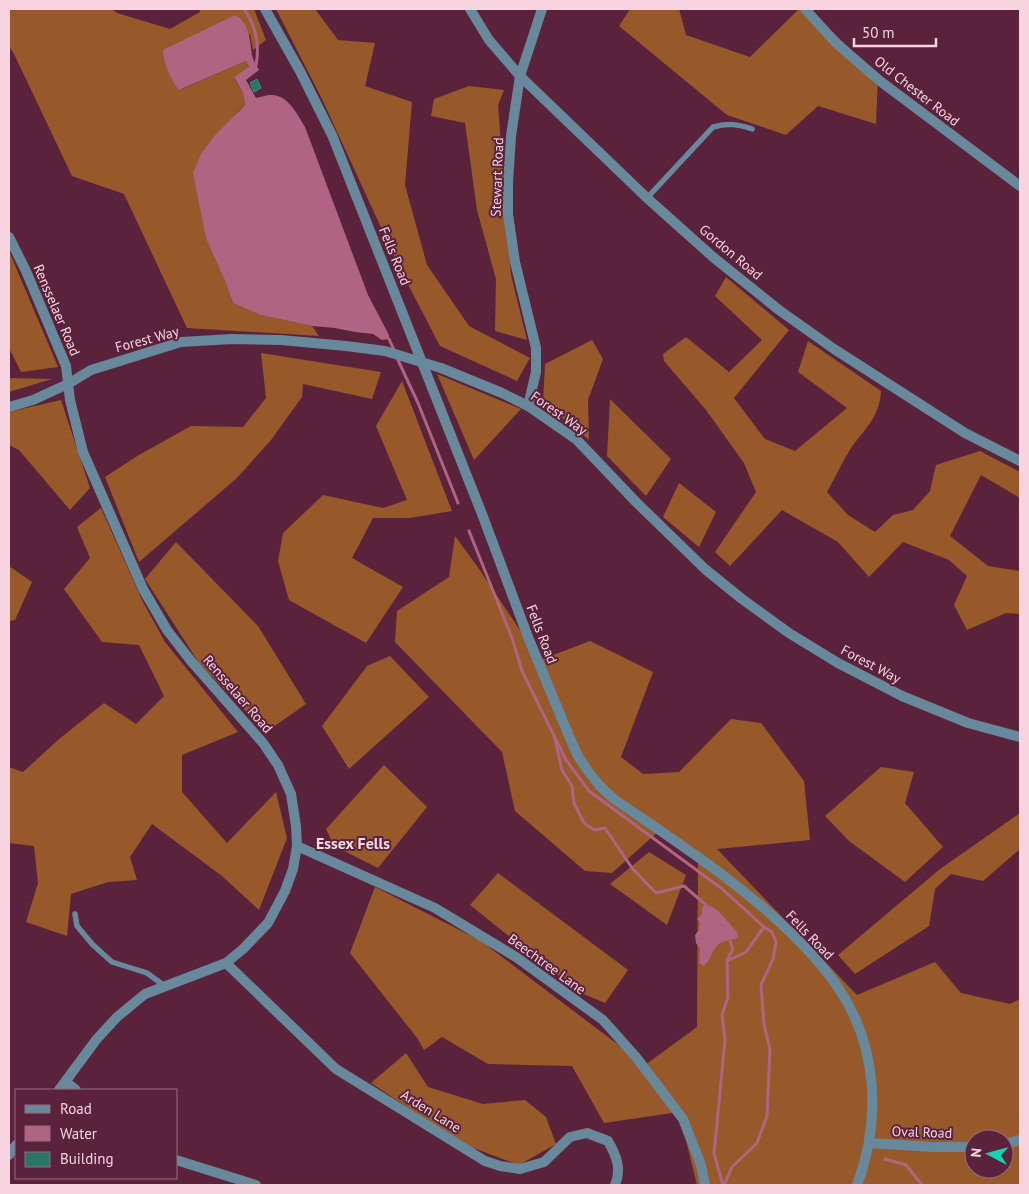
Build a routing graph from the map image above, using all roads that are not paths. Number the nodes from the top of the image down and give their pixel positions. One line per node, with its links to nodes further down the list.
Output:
1 (265, 9): 10 (street, Fells Road)
2 (470, 9): 5 (street, Gordon Road)
3 (542, 9): 5 (street, Stewart Road)
4 (805, 9): 7 (street, Old Chester Road)
5 (520, 76): 8 (street, Gordon Road); 13 (street, Stewart Road)
6 (752, 129): 8 (lane)
7 (1020, 186)
8 (647, 198): 14 (street, Gordon Road)
9 (9, 237): 11 (street, Rensselaer Road)
10 (422, 362): 11 (street, Forest Way); 13 (street, Forest Way); 21 (street, Fells Road)
11 (68, 384): 12 (street, Forest Way); 16 (street, Rensselaer Road)
12 (9, 406)
13 (528, 406): 15 (street, Forest Way)
14 (1020, 461)
15 (1020, 737)
16 (297, 846): 18 (street, Rensselaer Road); 26 (street, Beechtree Lane)
17 (75, 914): 19 (lane)
18 (226, 963): 19 (street, Rensselaer Road); 25 (street, Arden Lane)
19 (166, 987): 20 (street, Rensselaer Road)
20 (62, 1086)
21 (870, 1143): 22 (street, Oval Road); 27 (street, Fells Road)
22 (964, 1147)
23 (178, 1161): 24 (street)
24 (256, 1185)
25 (615, 1185)
26 (705, 1185)
27 (857, 1185)

